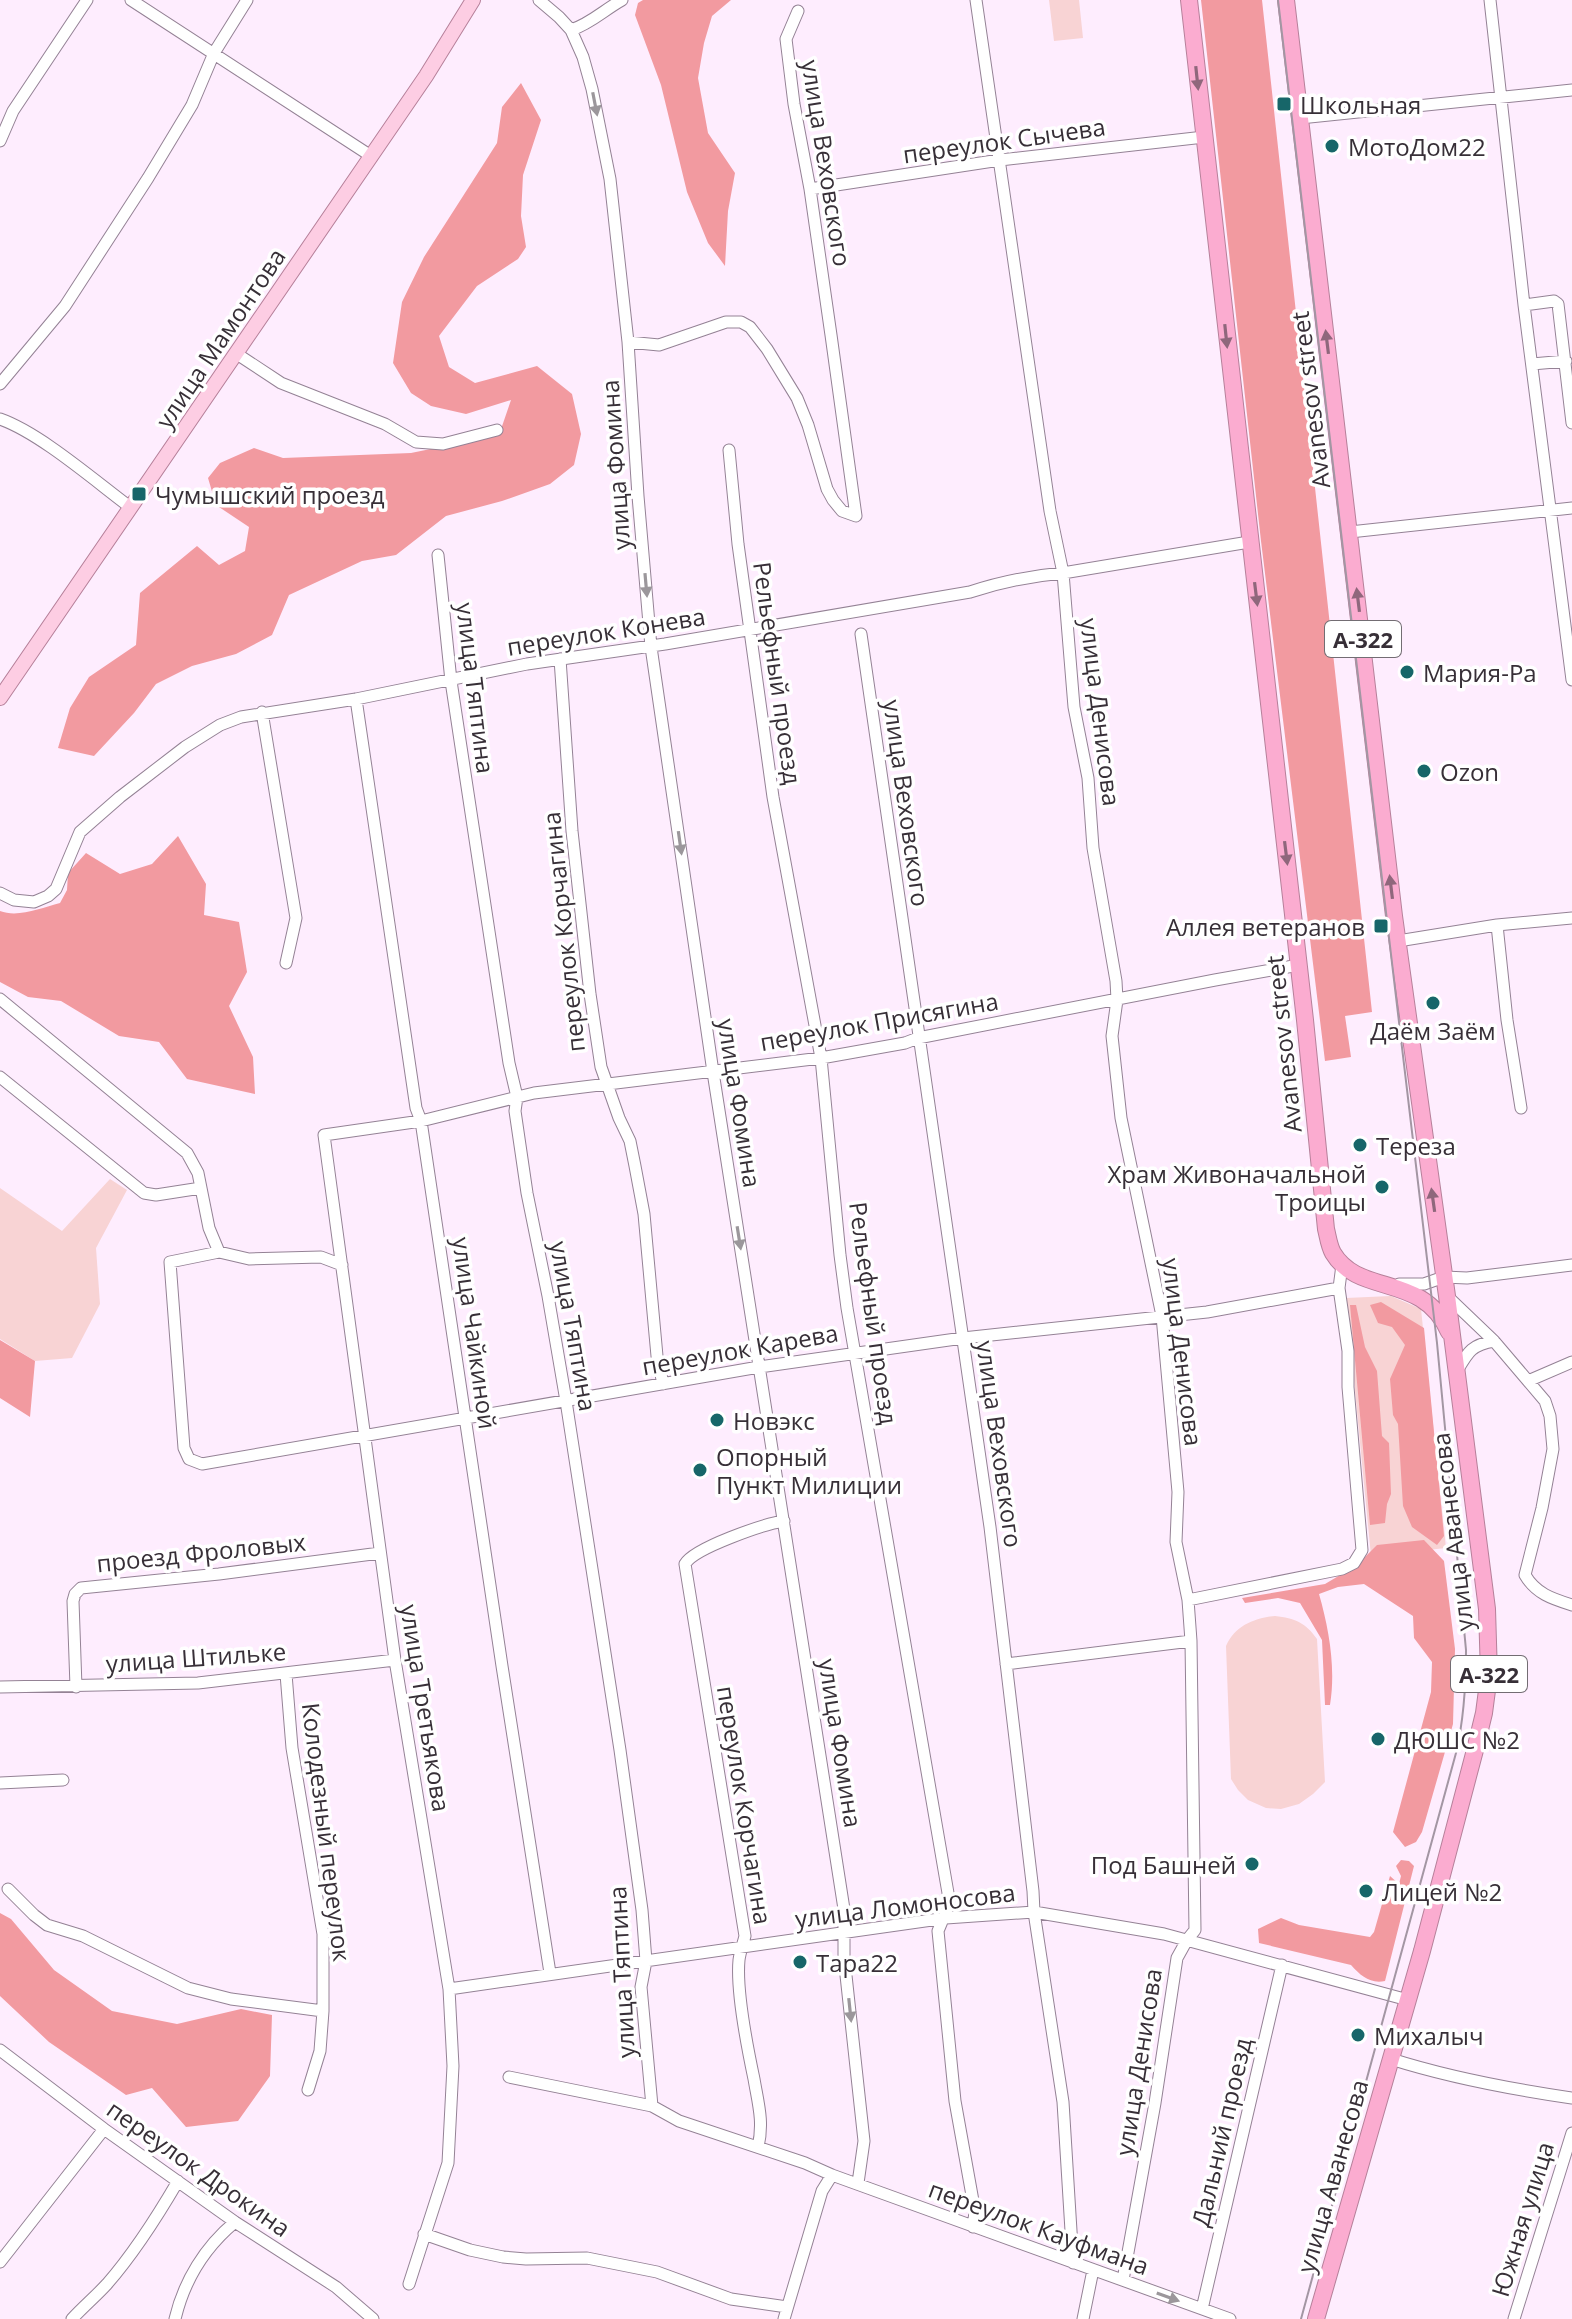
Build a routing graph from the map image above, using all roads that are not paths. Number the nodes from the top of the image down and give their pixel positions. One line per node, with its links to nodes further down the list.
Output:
1 (87, 0): 18 (street)
2 (131, 0): 13 (street)
3 (247, 0): 13 (street)
4 (473, 0): 19 (main road, улица Мамонтова)
5 (539, 0): 12 (street)
6 (622, 0): 12 (street)
7 (976, 0): 20 (street, улица Денисова)
8 (1189, 0): 17 (highway, Avanesov street, one-way to 17)
9 (1286, 0): 16 (highway, Avanesov street / А-322)
10 (1490, 0): 15 (street)
11 (798, 11): 21 (street, улица Веховского)
12 (571, 30): 23 (street, улица Фомина, one-way to 23)
13 (214, 53): 19 (street); 27 (street)
14 (1572, 90): 15 (street)
15 (1499, 97): 16 (street); 22 (street)
16 (1300, 118): 35 (highway, Avanesov street / А-322, one-way to 16)
17 (1204, 137): 20 (street, переулок Сычева); 36 (highway, Avanesov street, one-way to 36)
18 (0, 141)
19 (371, 156): 24 (main road, улица Мамонтова)
20 (1000, 160): 21 (street, переулок Сычева); 38 (street, улица Денисова)
21 (810, 189): 23 (street, улица Веховского)
22 (1524, 305): 25 (street); 26 (street)
23 (628, 342): 41 (street, улица Фомина, one-way to 41)
24 (237, 354): 30 (street); 32 (main road, улица Мамонтова)
25 (1566, 361): 26 (street); 29 (street)
26 (1532, 364): 34 (street)
27 (0, 384)
28 (0, 419): 32 (street)
29 (1572, 423)
30 (497, 430)
31 (729, 450): 39 (street, Рельефный проезд)
32 (130, 507): 45 (main road, улица Мамонтова)
33 (1572, 508): 34 (street)
34 (1550, 511): 35 (street); 43 (street)
35 (1350, 532): 51 (highway, Avanesov street / А-322, one-way to 35)
36 (1249, 542): 38 (street, переулок Конева); 53 (highway, Avanesov street, one-way to 53)
37 (438, 555): 44 (street, улица Тяптина)
38 (1063, 573): 39 (street, переулок Конева); 55 (street, улица Денисова)
39 (749, 630): 41 (street, переулок Конева); 57 (street, Рельефный проезд)
40 (861, 634): 56 (street, улица Веховского)
41 (651, 647): 42 (street, переулок Конева); 58 (street, улица Фомина, one-way to 58)
42 (560, 659): 44 (street, переулок Конева); 60 (street, переулок Корчагина)
43 (1572, 680)
44 (451, 681): 46 (street, переулок Конева); 61 (street, улица Тяптина)
45 (0, 698)
46 (356, 699): 47 (street, переулок Конева); 63 (street, улица Чайкиной)
47 (262, 712): 48 (street, переулок Конева); 52 (street)
48 (0, 893)
49 (1572, 918): 50 (street)
50 (1497, 925): 51 (street); 62 (street)
51 (1398, 941): 70 (highway, Avanesov street / А-322, one-way to 51)
52 (286, 963)
53 (1299, 965): 55 (street, переулок Присягина); 68 (highway, Avanesov street)
54 (0, 999): 65 (street)
55 (1117, 1000): 56 (street, переулок Присягина); 74 (street, улица Денисова)
56 (918, 1038): 57 (street, переулок Присягина); 75 (street, улица Веховского)
57 (821, 1058): 58 (street, переулок Присягина); 78 (street, Рельефный проезд)
58 (713, 1072): 60 (street, переулок Присягина); 80 (street, улица Фомина, one-way to 80)
59 (0, 1077): 65 (street)
60 (608, 1084): 61 (street, переулок Присягина); 83 (street, переулок Корчагина)
61 (517, 1097): 63 (street, переулок Присягина); 84 (street, улица Тяптина)
62 (1521, 1108)
63 (421, 1121): 64 (street, переулок Присягина); 85 (street, улица Чайкиной)
64 (324, 1135): 67 (street, улица Третьякова)
65 (201, 1188): 66 (street)
66 (219, 1252): 67 (street); 86 (street, переулок Карева)
67 (342, 1265): 86 (street, улица Третьякова)
68 (1342, 1265): 71 (highway, А-322); 72 (street)
69 (1572, 1265): 70 (street)
70 (1444, 1277): 71 (street); 73 (highway, Avanesov street / А-322)
71 (1382, 1284): 76 (highway, А-322)
72 (1339, 1288): 74 (street, переулок Карева); 89 (street)
73 (1447, 1296): 76 (highway, Avanesov street / А-322); 77 (street)
74 (1162, 1316): 75 (street, переулок Карева); 89 (street, улица Денисова)
75 (963, 1338): 78 (street, переулок Карева); 93 (street, улица Веховского)
76 (1453, 1340): 81 (highway, улица Аванесова / А-322)
77 (1494, 1341): 81 (street); 82 (street)
78 (854, 1352): 80 (street, переулок Карева); 102 (street, Рельефный проезд)
79 (1572, 1362): 82 (street)
80 (759, 1367): 83 (street, переулок Карева); 87 (street, улица Фомина)
81 (1457, 1371): 110 (highway, улица Аванесова / А-322)
82 (1528, 1381): 90 (street)
83 (663, 1384): 84 (street, переулок Карева)
84 (566, 1401): 85 (street, переулок Карева); 106 (street, улица Тяптина)
85 (465, 1417): 86 (street, переулок Карева); 108 (street, улица Чайкиной)
86 (366, 1437): 88 (street, улица Третьякова)
87 (784, 1521): 103 (street, улица Фомина); 105 (street, переулок Корчагина)
88 (380, 1553): 92 (street, улица Третьякова); 97 (street, проезд Фроловых)
89 (1188, 1600): 91 (street, улица Денисова)
90 (1572, 1605)
91 (1191, 1641): 93 (street); 104 (street, улица Денисова)
92 (395, 1660): 95 (street, улица Штильке); 109 (street, улица Третьякова)
93 (1006, 1664): 101 (street, улица Веховского)
94 (0, 1673): 96 (street)
95 (286, 1674): 97 (street, улица Штильке); 111 (street, Колодезный переулок)
96 (3, 1687): 97 (street, улица Штильке)
97 (76, 1687)
98 (63, 1780): 99 (street)
99 (0, 1783)
100 (8, 1889): 111 (street)
101 (1034, 1912): 102 (street, улица Ломоносова); 104 (street, улица Ломоносова); 129 (street, улица Веховского)
102 (946, 1918): 103 (street, улица Ломоносова); 126 (street, Рельефный проезд)
103 (844, 1932): 105 (street, улица Ломоносова); 124 (street, улица Фомина, one-way to 124)
104 (1187, 1940): 107 (street, улица Ломоносова); 131 (street, улица Денисова)
105 (743, 1947): 106 (street, улица Ломоносова); 121 (street, переулок Корчагина)
106 (646, 1961): 108 (street, улица Ломоносова); 118 (street, улица Тяптина)
107 (1282, 1965): 110 (street, улица Ломоносова); 133 (street, Дальний проезд)
108 (550, 1973): 109 (street, улица Ломоносова)
109 (449, 1989): 127 (street, улица Третьякова)
110 (1408, 2000): 113 (highway, улица Аванесова / А-322)
111 (323, 2011): 116 (street, Колодезный переулок)
112 (0, 2050): 114 (street, переулок Дрокина)
113 (1391, 2059): 117 (street); 140 (highway, улица Аванесова / А-322)
114 (6, 2062): 119 (street, переулок Дрокина)
115 (509, 2077): 118 (street, переулок Кауфмана)
116 (308, 2090)
117 (1572, 2098)
118 (652, 2106): 121 (street, переулок Кауфмана)
119 (104, 2129): 123 (street, переулок Дрокина); 128 (street)
120 (1572, 2133): 141 (street, Южная улица)
121 (758, 2147): 122 (street, переулок Кауфмана)
122 (832, 2175): 124 (street, переулок Кауфмана); 134 (street)
123 (178, 2181): 125 (street, переулок Дрокина); 135 (street)
124 (858, 2183): 126 (street, переулок Кауфмана)
125 (235, 2222): 136 (street); 137 (street, переулок Дрокина)
126 (973, 2227): 129 (street, переулок Кауфмана)
127 (424, 2234): 132 (street, улица Третьякова); 134 (street)
128 (0, 2262)
129 (1073, 2263): 130 (street, переулок Кауфмана)
130 (1093, 2270): 131 (street, переулок Кауфмана); 138 (street)
131 (1123, 2280): 133 (street, переулок Кауфмана, one-way to 133)
132 (409, 2284)
133 (1202, 2309): 139 (street, переулок Кауфмана)
134 (786, 2313)
135 (72, 2319)
136 (175, 2319)
137 (373, 2319)
138 (1083, 2319)
139 (1230, 2319)
140 (1316, 2319)
141 (1514, 2319)

